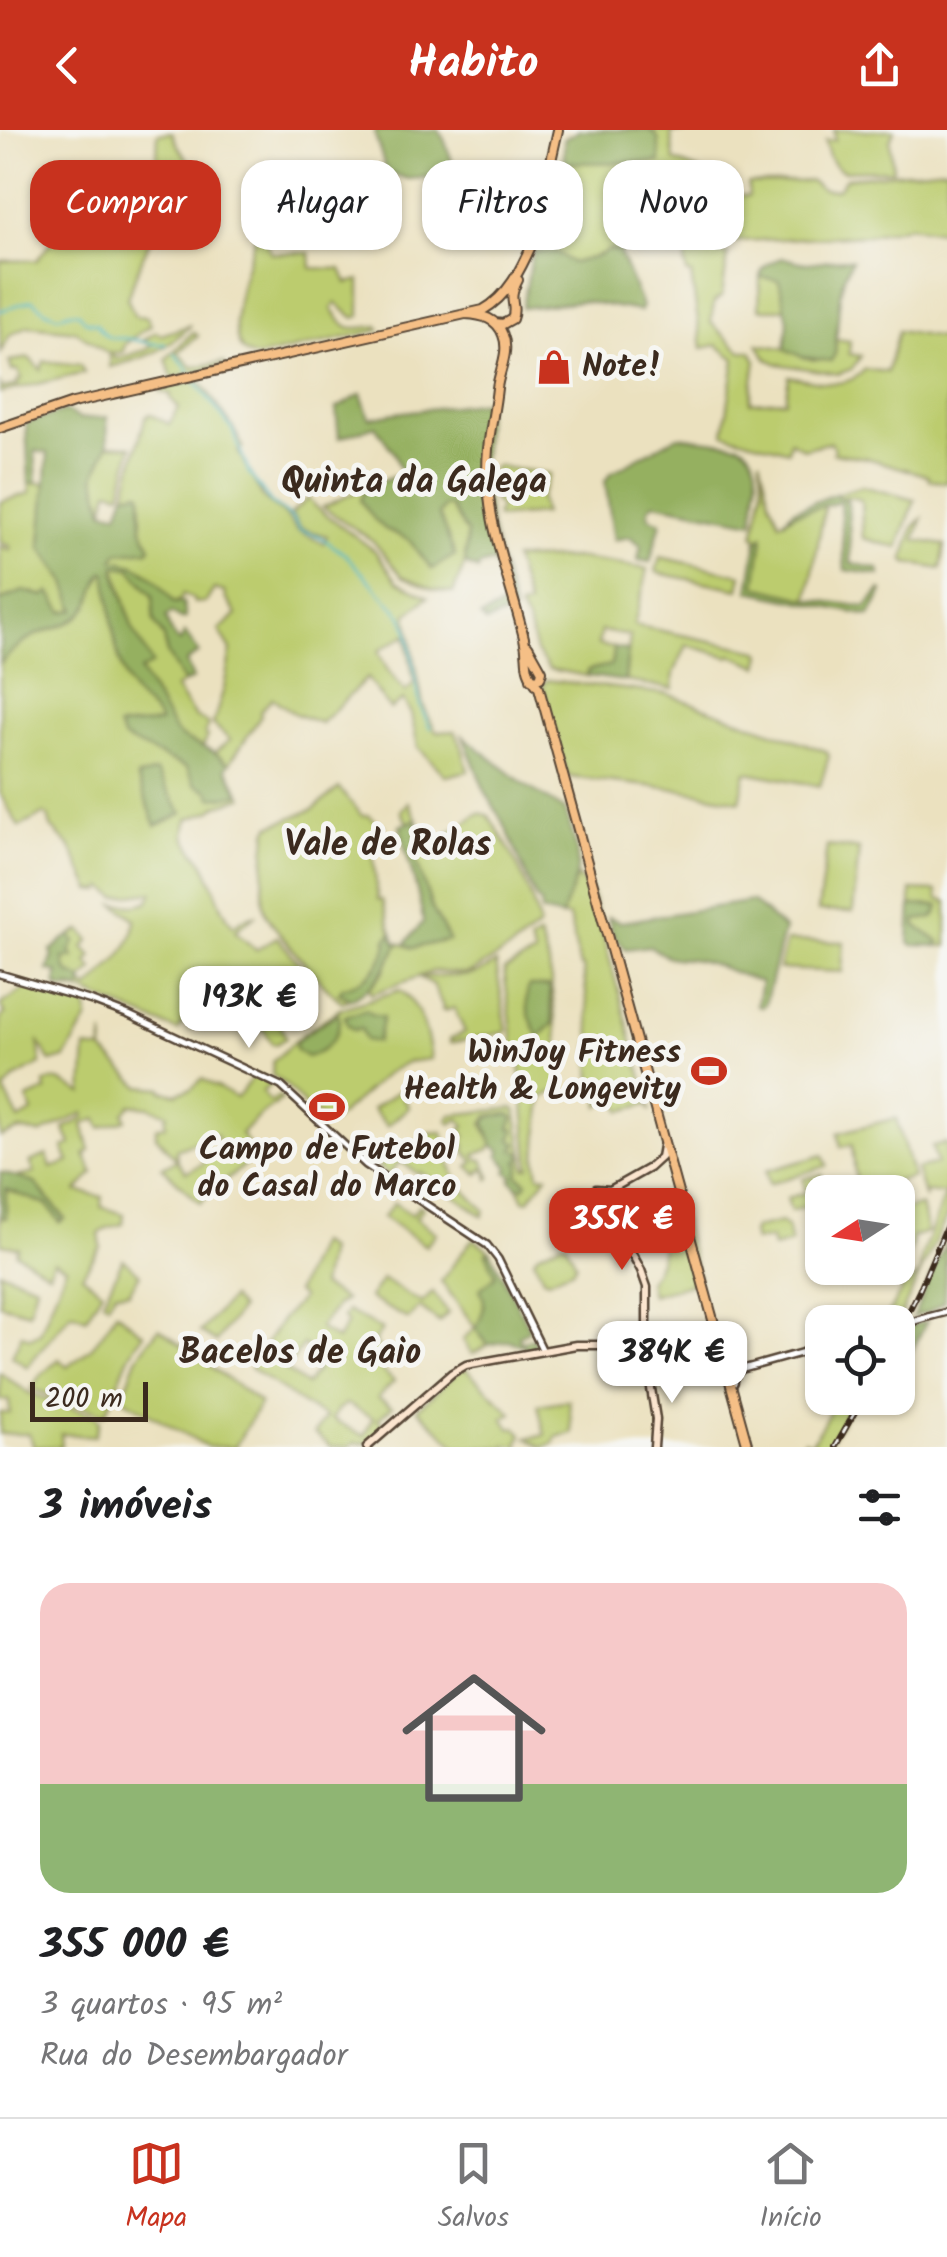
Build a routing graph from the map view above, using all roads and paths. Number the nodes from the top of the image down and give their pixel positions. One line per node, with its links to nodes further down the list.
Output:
1 (558, 130): 2 (main road)
2 (551, 160)
3 (529, 250): 5 (main road)
4 (530, 250): 6 (main road)
5 (494, 303): 6 (main road); 7 (main road); 9 (main road)
6 (511, 304): 8 (main road)
7 (466, 314): 9 (main road); 11 (main road)
8 (511, 321): 9 (main road); 10 (main road)
9 (494, 322): 10 (main road)
10 (496, 397): 12 (main road)
11 (0, 428)
12 (526, 644): 13 (main road); 14 (main road)
13 (538, 661): 14 (main road); 15 (main road)
14 (527, 664): 15 (main road)
15 (537, 681): 17 (main road)
16 (0, 974): 26 (street)
17 (630, 1014): 18 (main road); 29 (main road)
18 (663, 1140): 19 (main road); 20 (main road)
19 (669, 1162): 20 (main road); 29 (main road)
20 (649, 1168): 21 (main road)
21 (610, 1190): 22 (main road); 22 (main road)
22 (603, 1203): 25 (main road)
23 (947, 1312): 24 (street, bridge)
24 (915, 1321)
25 (646, 1348): 26 (main road); 28 (main road); 30 (main road)
26 (543, 1351): 34 (main road)
27 (805, 1352): 32 (street)
28 (662, 1353): 30 (main road); 31 (main road)
29 (727, 1364): 31 (main road); 32 (street); 33 (main road)
30 (647, 1365): 35 (main road)
31 (713, 1368): 33 (main road)
32 (743, 1369): 33 (street)
33 (733, 1384): 36 (main road)
34 (367, 1447)
35 (654, 1447)
36 (751, 1447)

